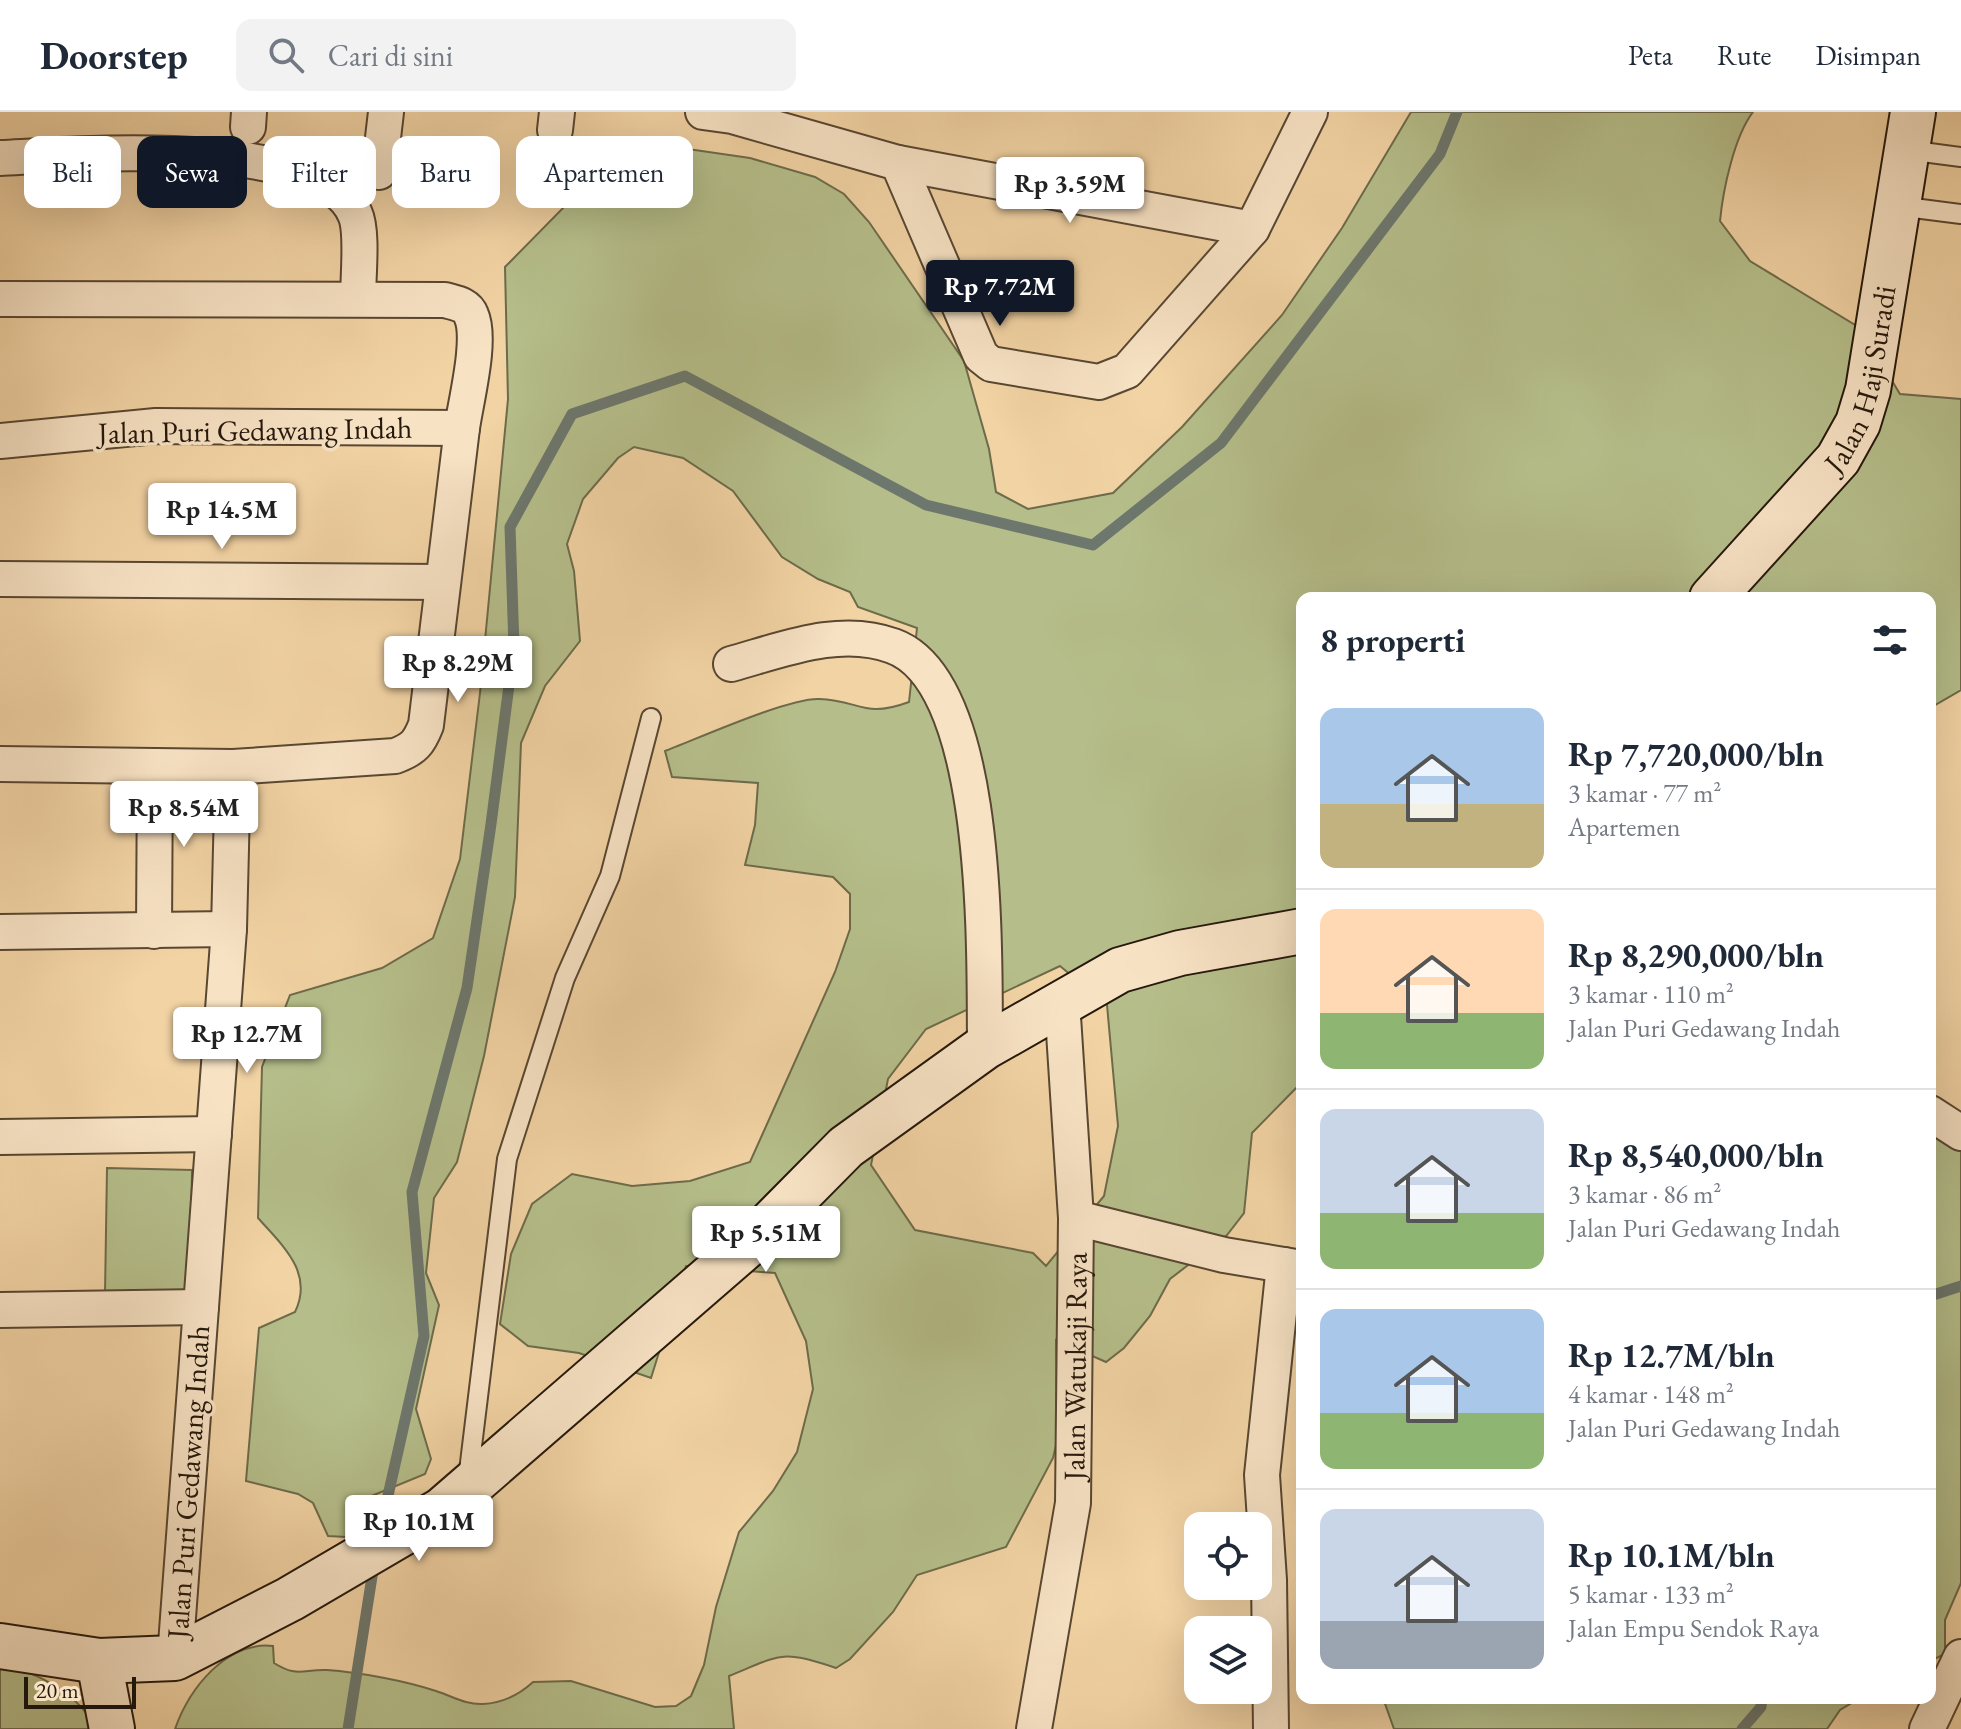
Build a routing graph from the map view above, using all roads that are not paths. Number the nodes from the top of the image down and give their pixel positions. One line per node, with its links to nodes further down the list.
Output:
1 (386, 112): 8 (street)
2 (1310, 112): 11 (street)
3 (723, 113): 7 (street)
4 (1910, 131): 5 (lane); 9 (street, Jalan Haji Suradi)
5 (1961, 157)
6 (0, 158): 13 (street)
7 (898, 163): 11 (street); 11 (street)
8 (379, 172)
9 (1898, 206): 10 (lane); 18 (street, Jalan Haji Suradi)
10 (1961, 214)
11 (1252, 229)
12 (0, 299): 13 (street)
13 (358, 299): 14 (street)
14 (462, 428): 15 (street, Jalan Puri Gedawang Indah); 17 (street)
15 (0, 441)
16 (0, 579): 17 (street)
17 (443, 582): 23 (street)
18 (1717, 592)
19 (731, 664): 29 (street)
20 (651, 718): 38 (lane)
21 (0, 764): 22 (street)
22 (155, 766): 23 (street); 25 (street)
23 (233, 767): 24 (street, Jalan Puri Gedawang Indah)
24 (229, 929): 25 (street); 32 (street, Jalan Puri Gedawang Indah)
25 (154, 931): 26 (street)
26 (0, 932)
27 (1296, 932): 28 (street)
28 (1062, 1001): 29 (street); 34 (street, Jalan Watukaji Raya)
29 (985, 1047): 38 (street)
30 (1936, 1117): 31 (street)
31 (1961, 1133)
32 (214, 1134): 33 (street); 36 (street, Jalan Puri Gedawang Indah)
33 (0, 1137)
34 (1076, 1218): 35 (street); 44 (street, Jalan Watukaji Raya)
35 (1293, 1266): 45 (street)
36 (201, 1307): 37 (street, Jalan Puri Gedawang Indah); 41 (street, Jalan Puri Gedawang Indah)
37 (0, 1310)
38 (454, 1500): 41 (street)
39 (0, 1646): 42 (street)
40 (1961, 1657): 46 (street)
41 (175, 1658): 42 (street)
42 (99, 1661): 43 (street)
43 (112, 1729)
44 (1034, 1729)
45 (1271, 1729)
46 (1927, 1729)

